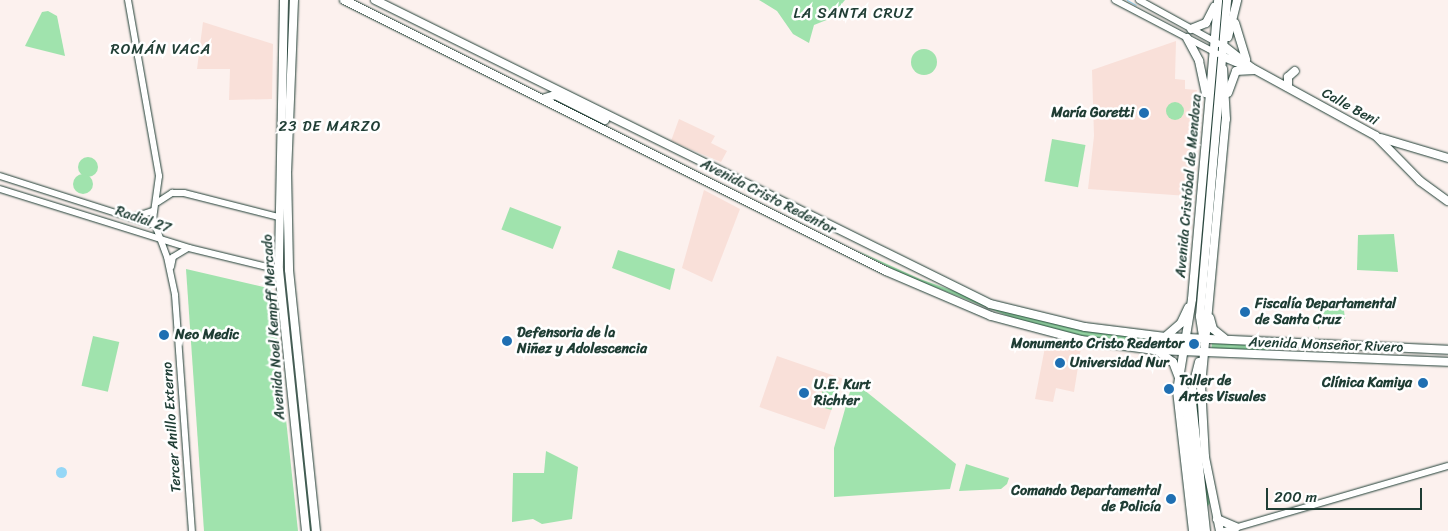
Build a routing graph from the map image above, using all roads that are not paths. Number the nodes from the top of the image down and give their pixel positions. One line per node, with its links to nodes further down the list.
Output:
1 (128, 0): 31 (street)
2 (283, 0): 37 (main road, Avenida Noel Kempff Mercado)
3 (344, 0): 15 (main road, Avenida Cristo Redentor)
4 (375, 0): 20 (main road, Avenida Cristo Redentor)
5 (1114, 0): 13 (street)
6 (1139, 0): 12 (street)
7 (1217, 0): 12 (main road); 14 (main road, Avenida Cristóbal de Mendoza)
8 (1227, 0): 16 (main road, Avenida Cristóbal de Mendoza)
9 (1237, 0): 11 (main road, Avenida Cristóbal de Mendoza)
10 (294, 2): 36 (main road, Avenida Noel Kempff Mercado)
11 (1235, 16): 16 (main road, Avenida Cristóbal de Mendoza); 18 (main road)
12 (1191, 28): 14 (street)
13 (1187, 38): 16 (street); 23 (main road)
14 (1214, 40): 16 (main road, Avenida Cristóbal de Mendoza)
15 (434, 44): 20 (main road); 22 (main road, Avenida Cristo Redentor)
16 (1223, 50): 17 (main road, Avenida Cristóbal de Mendoza); 18 (main road, Calle Beni); 23 (main road, Avenida Cristóbal de Mendoza)
17 (1223, 69): 24 (main road, Avenida Cristóbal de Mendoza); 54 (main road, Avenida Cristóbal de Mendoza)
18 (1254, 69): 21 (main road, Calle Beni); 24 (main road)
19 (1295, 72): 21 (main road)
20 (542, 83): 25 (main road, Avenida Cristo Redentor)
21 (1288, 87): 26 (main road, Calle Beni)
22 (545, 98): 25 (main road); 50 (main road, Avenida Cristo Redentor)
23 (1208, 109): 57 (main road, Avenida Cristóbal de Mendoza)
24 (1226, 119): 47 (main road, Avenida Cristóbal de Mendoza)
25 (638, 132): 48 (main road, Avenida Cristo Redentor)
26 (1376, 136): 27 (main road); 29 (main road, Calle Beni)
27 (1406, 147): 28 (main road); 29 (main road)
28 (1448, 158)
29 (1399, 160): 39 (main road, Calle Beni)
30 (0, 176): 32 (street, Radial 27)
31 (159, 183): 35 (street); 40 (street)
32 (38, 187): 34 (street, Radial 27); 38 (street)
33 (0, 189): 38 (street, Radial 27)
34 (54, 192): 41 (street); 44 (street, Radial 27)
35 (176, 192): 40 (street, Radial 27); 43 (street)
36 (288, 193): 37 (main road); 72 (main road, Avenida Noel Kempff Mercado)
37 (278, 194): 43 (main road, Avenida Noel Kempff Mercado)
38 (36, 199): 41 (street, Radial 27)
39 (1448, 200)
40 (158, 202): 42 (street)
41 (48, 203): 45 (street, Radial 27)
42 (153, 211): 44 (street); 46 (street, Tercer Anillo Externo)
43 (278, 217): 56 (main road, Avenida Noel Kempff Mercado)
44 (130, 218): 45 (street); 46 (street, Radial 27)
45 (116, 223): 49 (street, Radial 27)
46 (154, 225): 49 (street, Tercer Anillo Externo)
47 (1217, 227): 54 (main road); 59 (main road, Avenida Cristóbal de Mendoza)
48 (842, 234): 50 (main road); 51 (main road, Avenida Cristo Redentor)
49 (160, 237): 52 (street, Radial 27); 55 (street, Tercer Anillo Externo)
50 (825, 239): 53 (main road, Avenida Cristo Redentor)
51 (866, 246): 53 (main road); 60 (main road, Avenida Cristo Redentor)
52 (189, 248): 55 (street); 56 (street, Radial 27)
53 (852, 254): 65 (main road, Avenida Cristo Redentor)
54 (1204, 258): 58 (main road, Avenida Cristóbal de Mendoza)
55 (170, 268): 80 (street, Tercer Anillo Externo)
56 (279, 270): 73 (main road, Avenida Noel Kempff Mercado)
57 (1192, 299): 60 (main road); 61 (main road, Avenida Cristóbal de Mendoza)
58 (1201, 304): 59 (main road); 62 (main road, Avenida Cristóbal de Mendoza)
59 (1210, 316): 62 (main road, Avenida Cristóbal de Mendoza); 63 (main road)
60 (1165, 336): 61 (main road, Avenida Cristo Redentor)
61 (1186, 337): 62 (main road, Avenida Cristo Redentor); 67 (main road, Avenida Cristóbal de Mendoza)
62 (1204, 338): 63 (main road, Avenida Monseñor Rivero); 68 (main road, Avenida Cristóbal de Mendoza)
63 (1224, 338): 64 (main road, Avenida Monseñor Rivero)
64 (1296, 342): 66 (main road, Avenida Monseñor Rivero); 69 (main road)
65 (1154, 350): 67 (main road, Avenida Cristo Redentor); 71 (main road)
66 (1448, 350)
67 (1183, 352): 68 (main road, Avenida Cristo Redentor); 71 (main road, Avenida Cristóbal de Mendoza)
68 (1202, 353): 69 (main road, Avenida Monseñor Rivero); 75 (main road, Avenida Cristóbal de Mendoza); 76 (main road, Avenida Cristóbal de Mendoza)
69 (1293, 356): 70 (main road, Avenida Monseñor Rivero)
70 (1448, 362)
71 (1181, 374): 78 (main road, Avenida Cristóbal de Mendoza); 83 (main road, Avenida Cristóbal de Mendoza)
72 (299, 378): 73 (main road); 82 (main road, Avenida Noel Kempff Mercado)
73 (290, 380): 81 (main road, Avenida Noel Kempff Mercado)
74 (1448, 466): 79 (street)
75 (1215, 507): 76 (main road); 77 (main road, Avenida Cristóbal de Mendoza)
76 (1202, 510): 84 (main road, Avenida Cristóbal de Mendoza)
77 (1217, 519): 79 (main road); 85 (main road, Avenida Cristóbal de Mendoza)
78 (1192, 529)
79 (1234, 529): 86 (street)
80 (192, 531)
81 (306, 531)
82 (316, 531)
83 (1200, 531)
84 (1206, 531)
85 (1220, 531)
86 (1224, 531)

